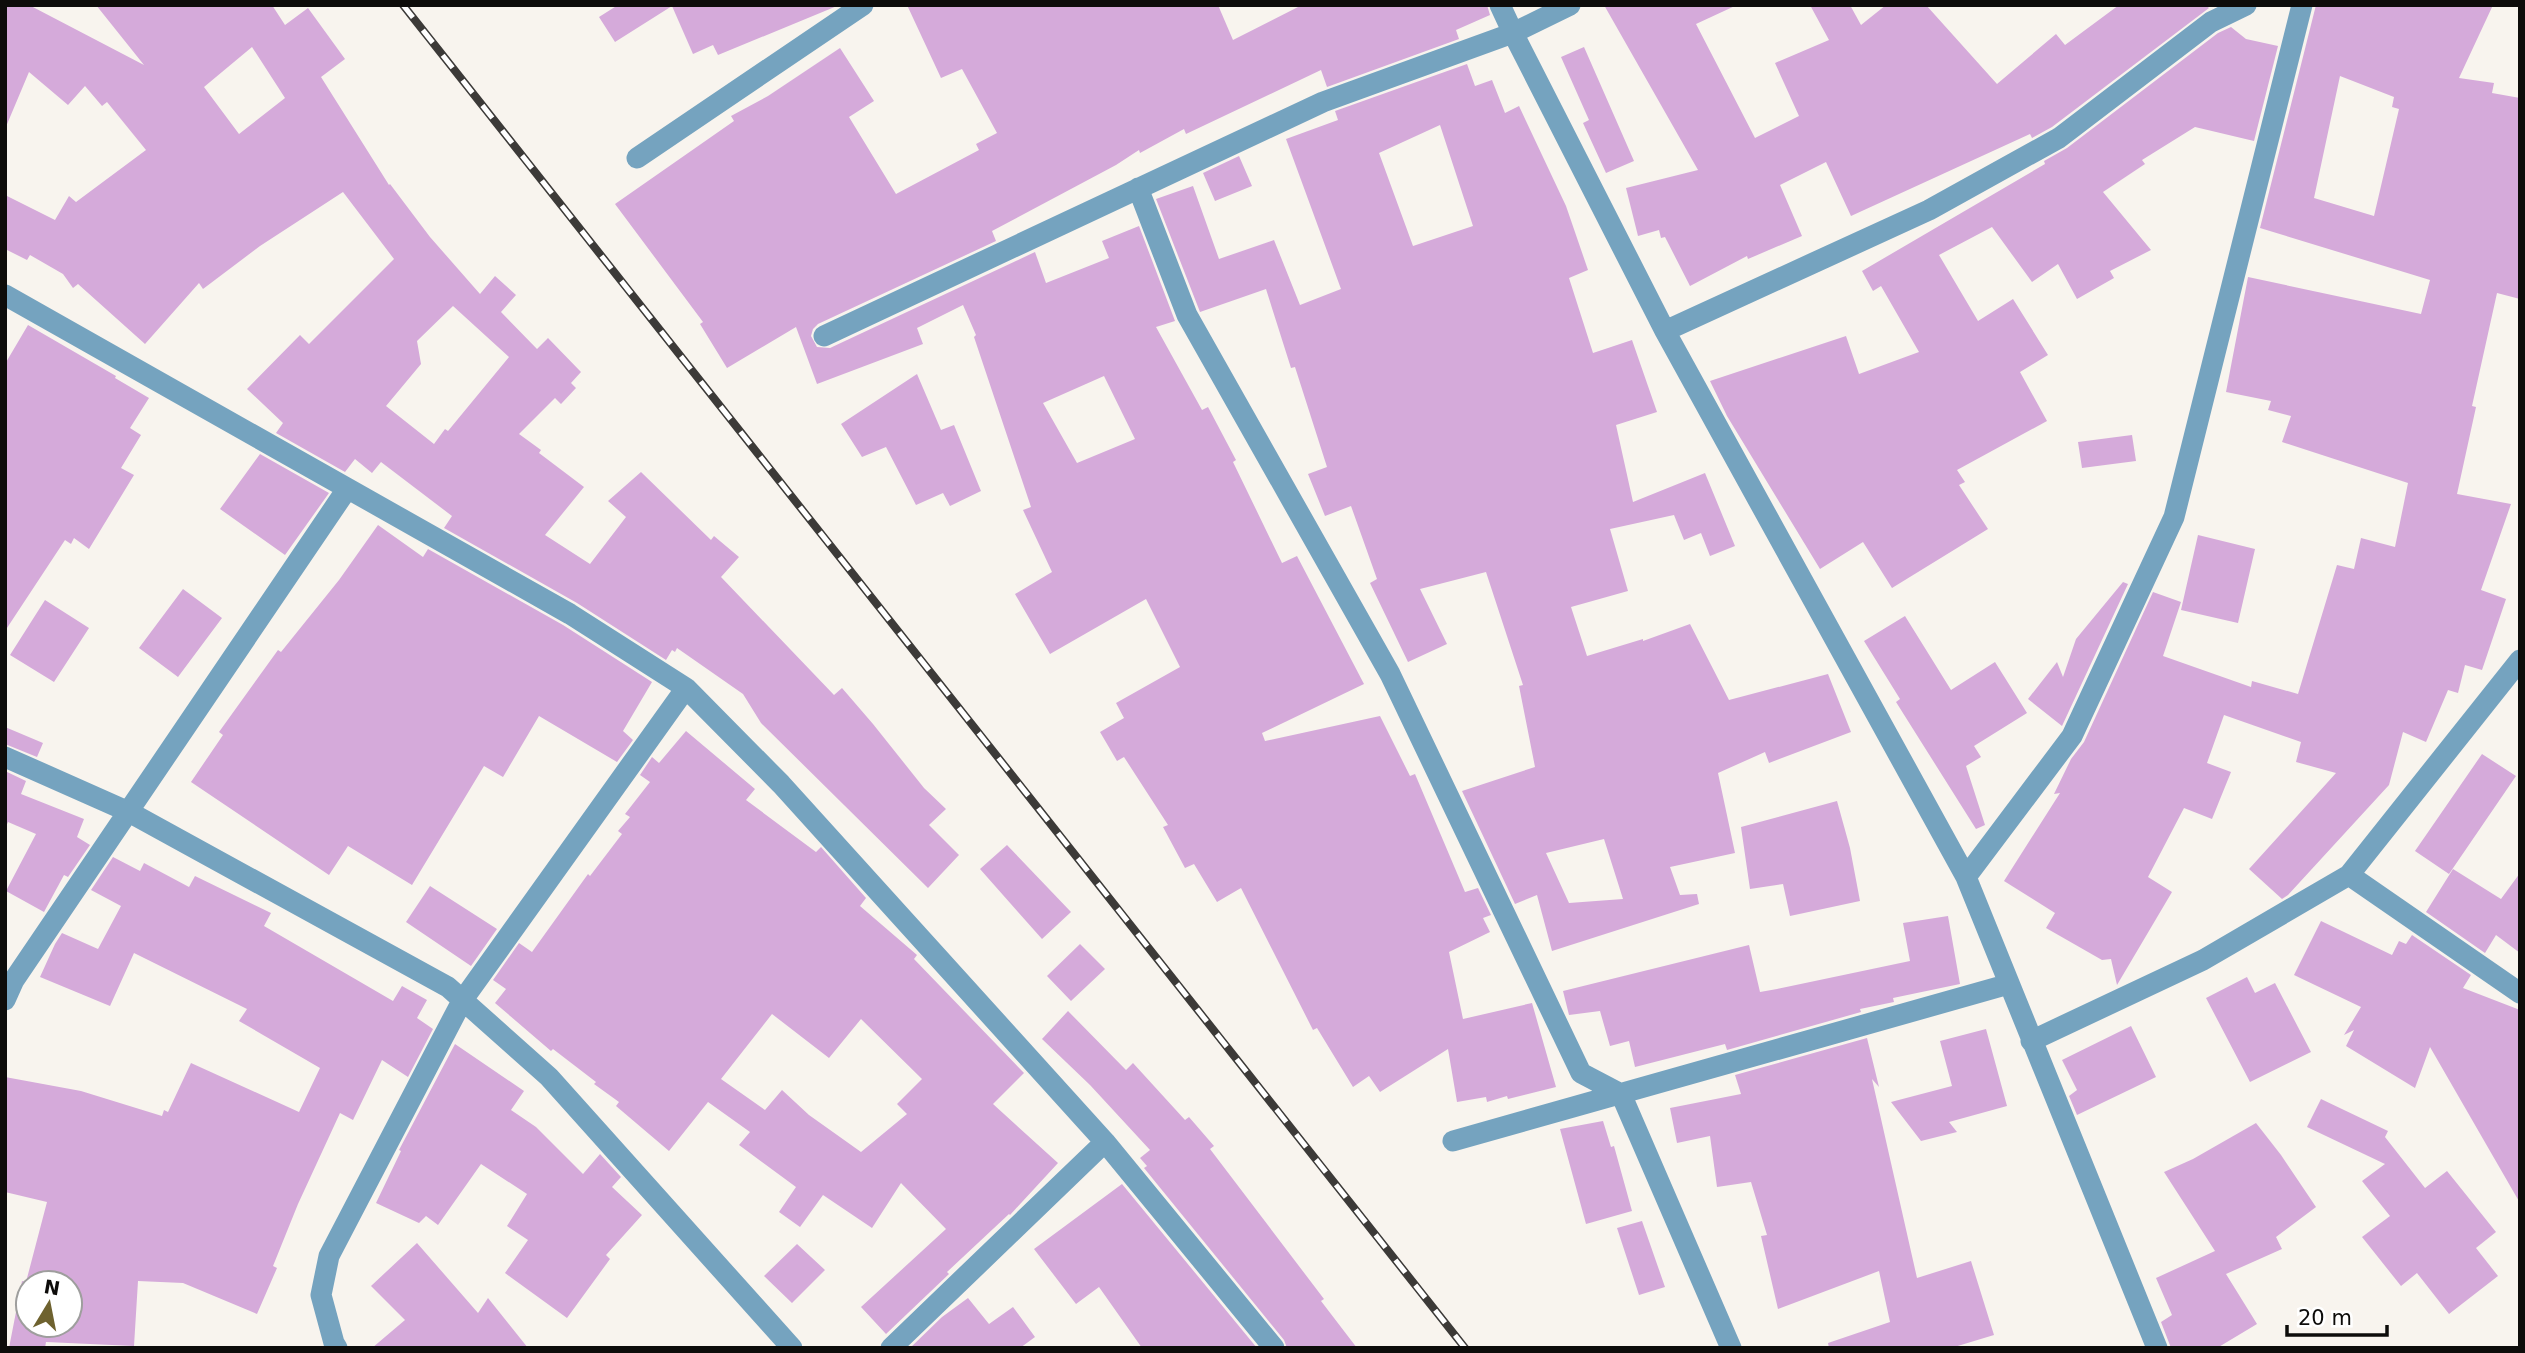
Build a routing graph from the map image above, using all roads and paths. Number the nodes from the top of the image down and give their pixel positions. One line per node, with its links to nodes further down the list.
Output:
1 (863, 5): 7 (street)
2 (1500, 5): 6 (street)
3 (1570, 5): 6 (street)
4 (2246, 5): 10 (street)
5 (2302, 5): 18 (street)
6 (1513, 33): 8 (street); 10 (street)
7 (637, 158)
8 (1138, 188): 11 (street); 24 (street)
9 (7, 301): 12 (street)
10 (1665, 331): 18 (street)
11 (824, 336)
12 (347, 489): 14 (street); 16 (street)
13 (2520, 660): 17 (street)
14 (687, 688): 22 (street); 26 (street)
15 (5, 757): 16 (street)
16 (129, 811): 21 (street); 22 (street)
17 (2349, 876): 20 (street); 23 (street)
18 (1966, 877): 19 (street)
19 (2009, 984): 23 (street); 24 (street)
20 (2520, 993)
21 (5, 1000)
22 (462, 1001): 27 (street); 28 (street)
23 (2031, 1041): 32 (street)
24 (1621, 1094): 25 (street); 31 (street)
25 (1453, 1141)
26 (1105, 1142): 29 (street); 30 (street)
27 (337, 1348)
28 (792, 1348)
29 (891, 1348)
30 (1274, 1348)
31 (1731, 1348)
32 (2157, 1348)

